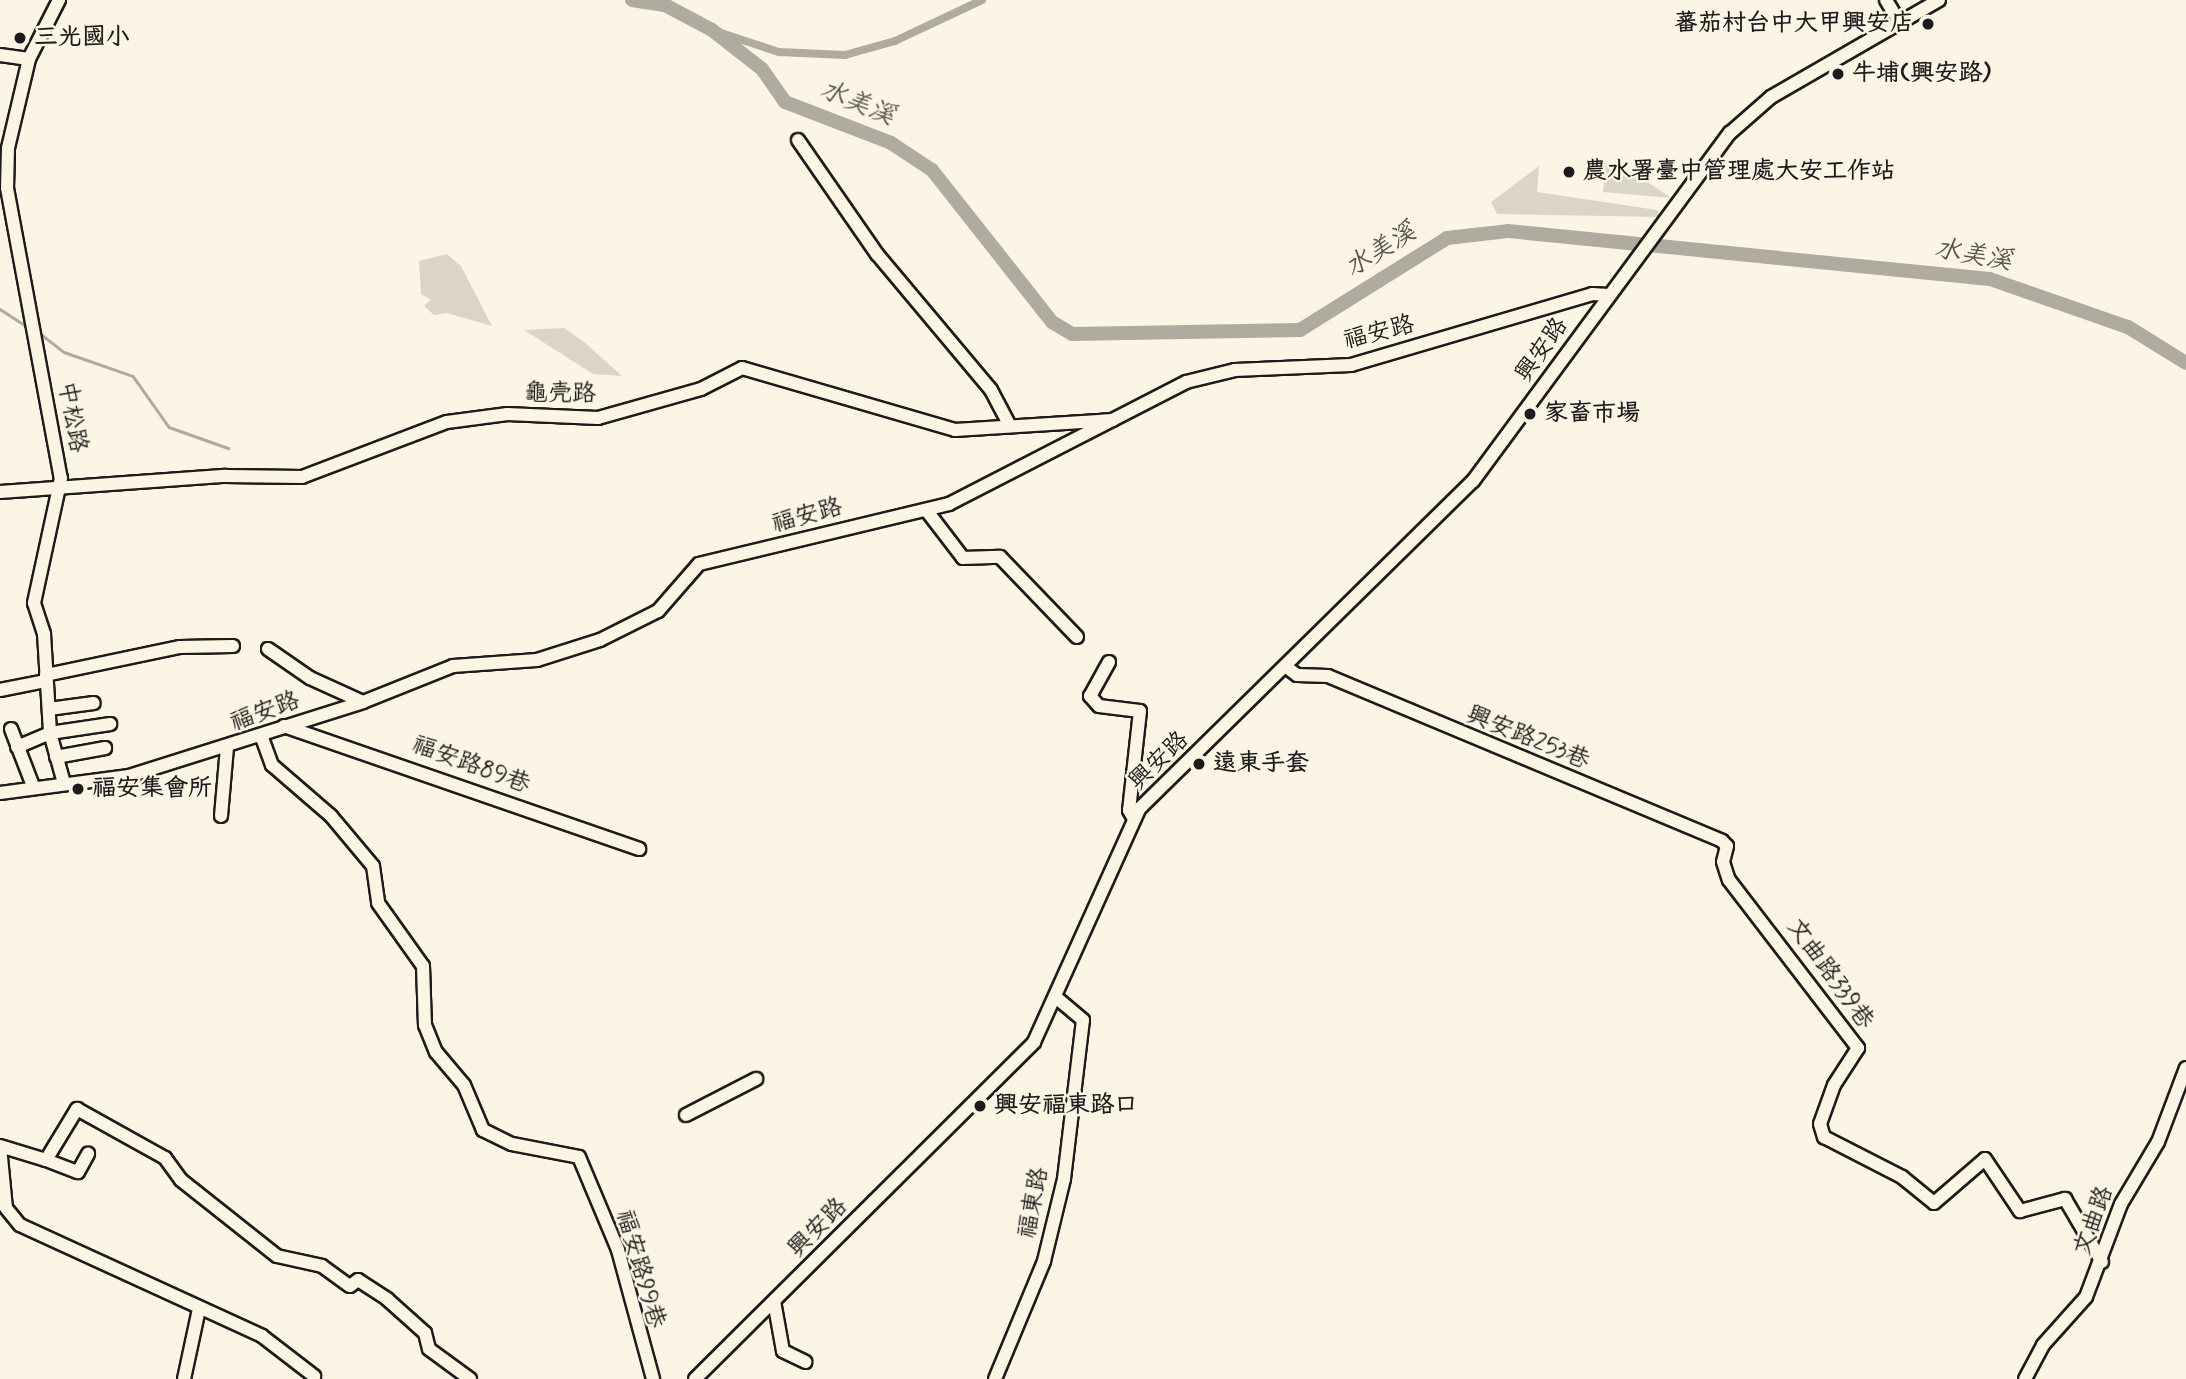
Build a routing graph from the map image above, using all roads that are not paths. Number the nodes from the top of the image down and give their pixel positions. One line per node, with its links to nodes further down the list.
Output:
1 (59, 0): 6 (street, 中松路)
2 (1886, 0): 4 (street)
3 (1939, 0): 4 (street)
4 (1900, 23): 8 (street, 興安路)
5 (0, 55): 6 (street)
6 (29, 59): 13 (street, 中松路)
7 (798, 141): 12 (street)
8 (1609, 295): 9 (street, 福安路); 10 (street, 興安路)
9 (1570, 300): 10 (street); 11 (street, 福安路)
10 (1598, 307): 20 (street, 興安路)
11 (1113, 420): 12 (street, 龜壳路); 15 (street, 福安路)
12 (1010, 426): 13 (street, 龜壳路)
13 (59, 485): 14 (street, 龜壳路); 21 (street, 中松路)
14 (0, 492)
15 (928, 511): 16 (street); 23 (street, 福安路)
16 (1077, 636)
17 (233, 646): 21 (street)
18 (268, 649): 23 (street)
19 (1109, 662): 39 (street)
20 (1285, 666): 39 (street, 興安路); 41 (street, 興安路253巷)
21 (46, 678): 22 (street); 25 (street, 中松路)
22 (0, 690)
23 (363, 702): 27 (street, 福安路)
24 (94, 703): 25 (street)
25 (49, 709): 29 (street, 中松路)
26 (110, 724): 29 (street)
27 (283, 726): 30 (street, 福安路); 40 (street, 福安路89巷)
28 (11, 729): 31 (street)
29 (50, 733): 31 (street); 34 (street, 中松路)
30 (261, 735): 33 (street, 福安路); 56 (street, 福安路99巷)
31 (17, 747): 36 (street)
32 (105, 748): 34 (street)
33 (227, 748): 35 (street, 福安路); 38 (street)
34 (56, 757): 35 (street, 中松路)
35 (64, 783): 36 (street)
36 (33, 786): 37 (street)
37 (0, 793)
38 (221, 816)
39 (1134, 819): 42 (street, 興安路)
40 (639, 849)
41 (1725, 874): 49 (street, 文曲路339巷)
42 (1057, 998): 50 (street, 興安路); 58 (street, 福東路)
43 (2186, 1068): 49 (street, 文曲路)
44 (756, 1079): 45 (street)
45 (686, 1115)
46 (0, 1146): 48 (street); 51 (street)
47 (88, 1154): 48 (street)
48 (46, 1160): 55 (street)
49 (2102, 1262): 59 (street, 文曲路)
50 (774, 1301): 52 (street); 57 (street, 興安路)
51 (199, 1309): 53 (street); 54 (street)
52 (806, 1362)
53 (314, 1376)
54 (184, 1379)
55 (470, 1379)
56 (653, 1379)
57 (695, 1379)
58 (995, 1379)
59 (2025, 1379)

